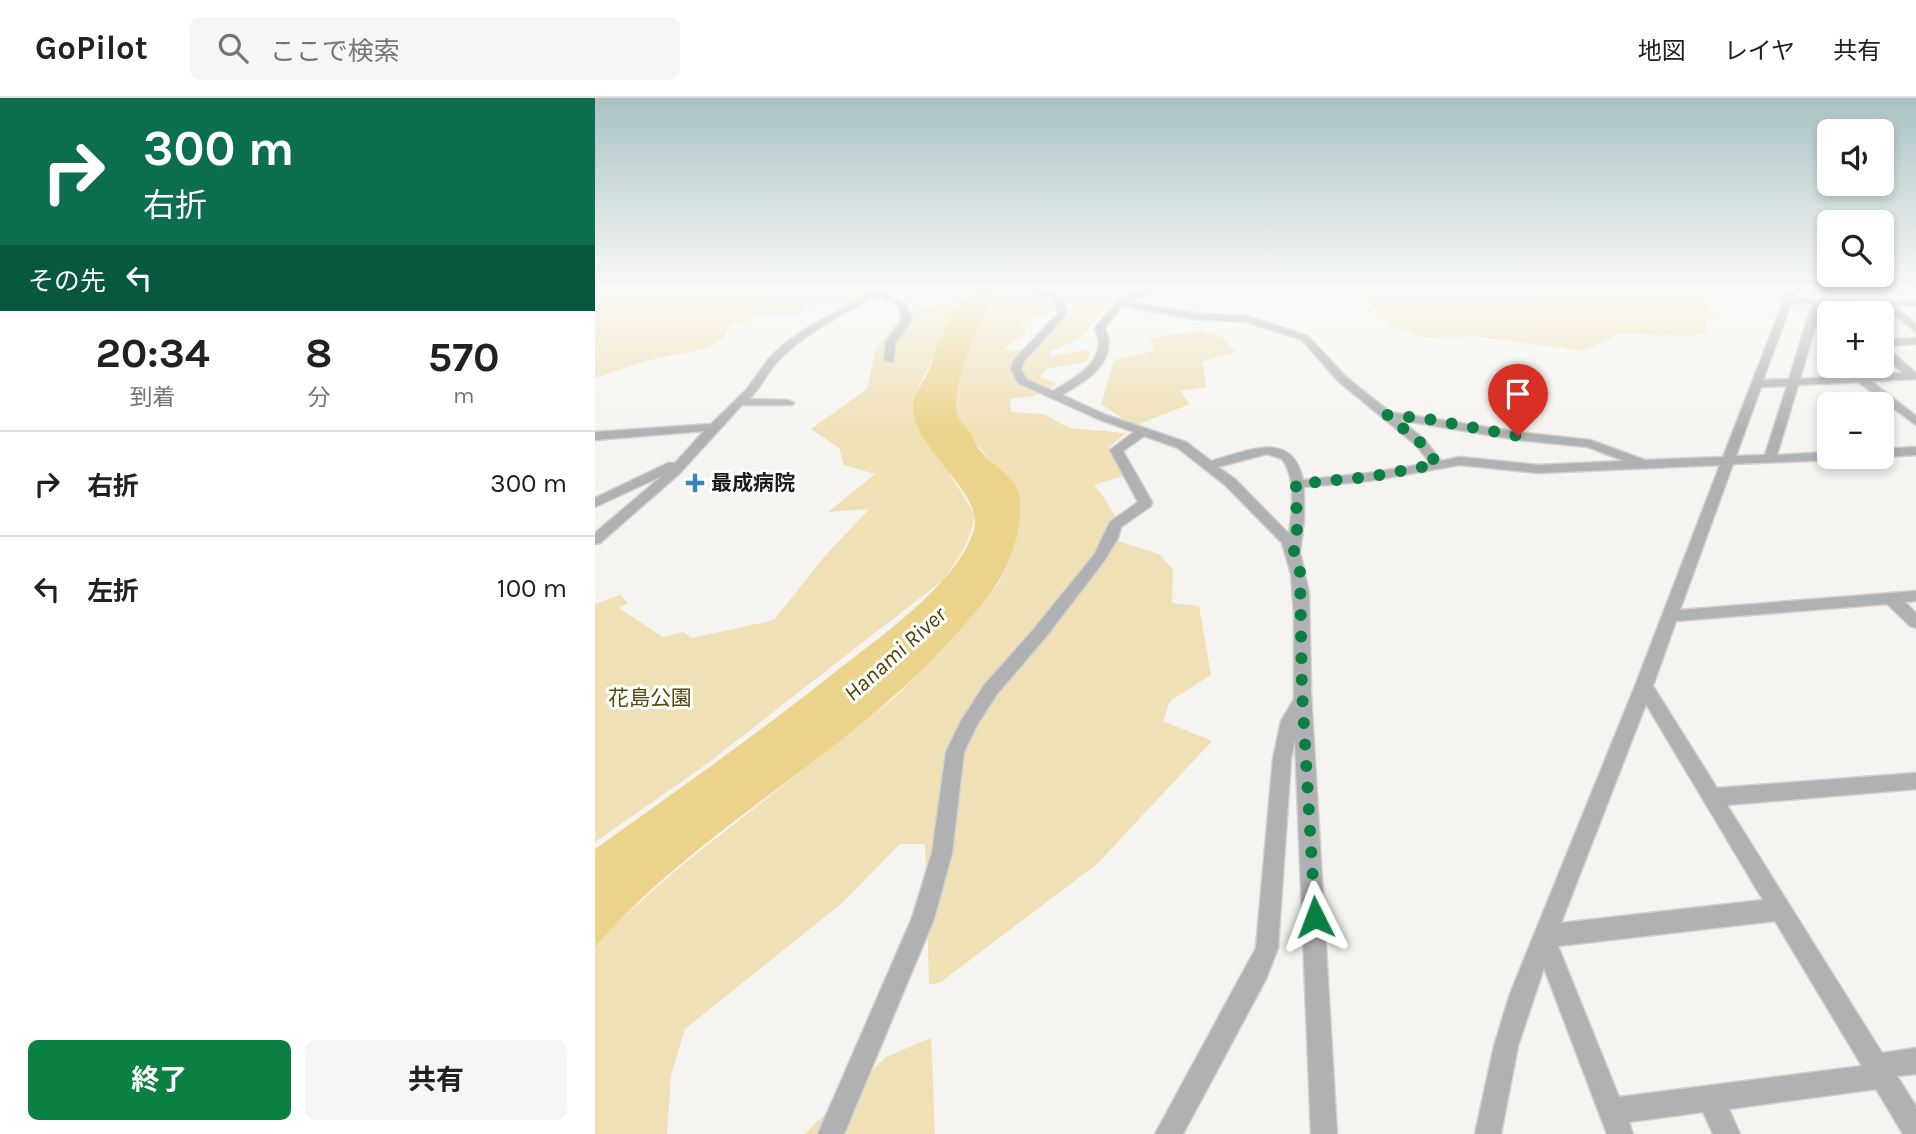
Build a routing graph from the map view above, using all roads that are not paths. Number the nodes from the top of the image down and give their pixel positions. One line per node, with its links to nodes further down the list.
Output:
1 (802, 335): 17 (street)
2 (896, 335): 11 (street)
3 (1041, 335): 16 (street)
4 (1102, 335): 16 (street)
5 (1297, 335): 19 (street)
6 (1774, 335): 15 (street)
7 (1807, 335): 14 (street)
8 (1916, 341): 9 (street)
9 (1894, 344)
10 (1894, 357): 12 (street)
11 (889, 360)
12 (1914, 376): 13 (street)
13 (1861, 379): 14 (street); 20 (street)
14 (1793, 382): 15 (street); 27 (street)
15 (1756, 384): 28 (street)
16 (1052, 396): 22 (street)
17 (739, 402): 18 (street); 21 (street)
18 (788, 403)
19 (1387, 415): 30 (street); 31 (street)
20 (1916, 422)
21 (714, 427): 23 (street); 29 (street)
22 (1142, 432): 32 (street); 52 (street)
23 (595, 436)
24 (1916, 451): 25 (street)
25 (1894, 452)
26 (1817, 457): 27 (street)
27 (1770, 459): 28 (street)
28 (1727, 461): 31 (street); 39 (street)
29 (681, 462): 34 (street); 35 (street)
30 (1437, 464): 31 (street); 33 (street)
31 (1645, 464)
32 (1210, 465): 33 (street); 36 (street)
33 (1296, 484): 36 (street)
34 (595, 503)
35 (595, 540)
36 (1294, 551): 42 (street)
37 (1916, 596): 38 (street)
38 (1891, 598): 39 (street); 40 (street)
39 (1670, 616): 41 (street)
40 (1916, 622)
41 (1644, 686): 44 (street); 46 (street)
42 (1303, 698): 53 (street); 54 (street)
43 (1915, 783): 44 (street)
44 (1713, 797): 45 (street)
45 (1781, 909): 46 (street); 48 (street)
46 (1543, 936): 50 (street); 55 (street)
47 (1916, 1061): 48 (street)
48 (1878, 1071): 49 (street); 51 (street)
49 (1710, 1097): 50 (street); 56 (street)
50 (1616, 1123)
51 (1916, 1131)
52 (831, 1134)
53 (1168, 1134)
54 (1324, 1134)
55 (1488, 1134)
56 (1727, 1134)

